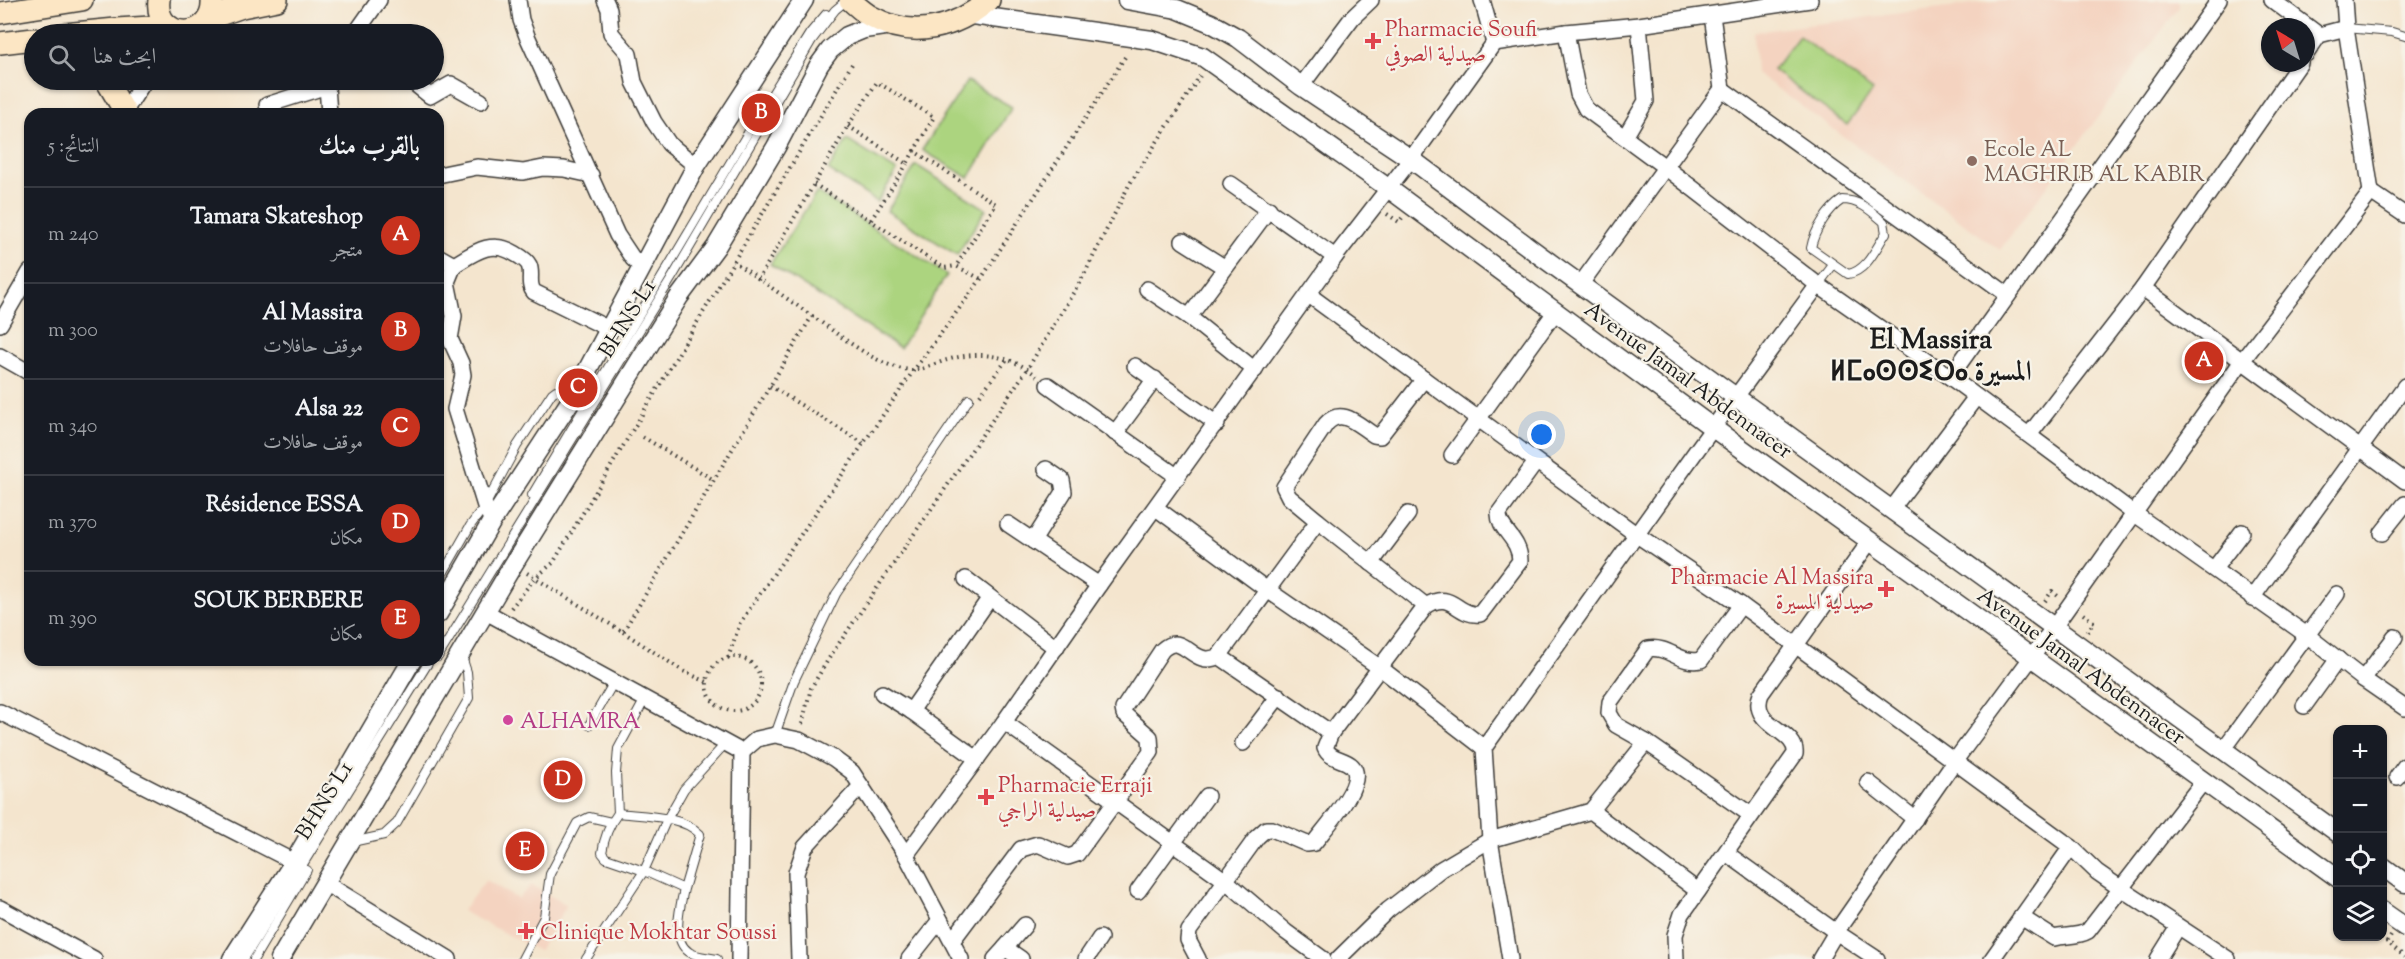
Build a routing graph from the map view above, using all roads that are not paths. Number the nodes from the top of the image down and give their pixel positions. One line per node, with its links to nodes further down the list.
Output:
1 (82, 0): 19 (main road)
2 (159, 0): 22 (main road)
3 (277, 0): 18 (main road)
4 (379, 0): 24 (street)
5 (518, 0): 55 (street)
6 (605, 0): 52 (street)
7 (804, 0): 52 (street)
8 (840, 0): 132 (lane, BHNS L1)
9 (849, 0): 25 (main road); 134 (lane, BHNS L1)
10 (989, 0): 20 (main road)
11 (1127, 0): 36 (street, Avenue Jamal Abdennacer)
12 (1371, 0): 36 (street)
13 (1482, 0): 34 (street)
14 (1810, 0): 21 (street)
15 (2219, 0): 75 (street)
16 (2272, 0): 29 (street)
17 (2344, 0): 27 (street)
18 (210, 10): 23 (main road)
19 (0, 13)
20 (972, 15): 25 (main road); 57 (street, Avenue Jamal Abdennacer)
21 (1712, 15): 26 (street); 38 (street)
22 (168, 24)
23 (199, 24)
24 (363, 24)
25 (891, 25): 128 (street)
26 (1639, 25): 28 (street); 50 (street)
27 (2346, 28): 29 (street); 30 (lane); 58 (street)
28 (1566, 32): 34 (street); 50 (street)
29 (2319, 35): 32 (street)
30 (2405, 36)
31 (24, 40): 33 (main road)
32 (2315, 41)
33 (0, 43)
34 (1494, 43): 51 (street)
35 (2294, 72): 72 (street)
36 (1301, 86): 51 (street, Avenue Jamal Abdennacer)
37 (444, 88): 45 (street)
38 (1722, 89): 53 (street); 59 (street)
39 (111, 90): 47 (main road)
40 (139, 90): 48 (street)
41 (309, 90): 46 (street)
42 (328, 90): 49 (street)
43 (422, 90): 44 (street)
44 (440, 90)
45 (481, 101)
46 (267, 105)
47 (121, 108)
48 (127, 108)
49 (329, 108)
50 (1625, 137): 53 (street)
51 (1411, 159): 57 (street); 70 (street, Avenue Jamal Abdennacer)
52 (696, 166): 68 (street)
53 (1665, 167): 70 (street); 71 (street)
54 (444, 174): 55 (street)
55 (591, 175): 68 (street)
56 (1231, 184): 60 (street)
57 (1388, 188): 63 (street); 76 (street, Avenue Jamal Abdennacer)
58 (2371, 192): 61 (street); 81 (street)
59 (1871, 205): 66 (lane); 66 (lane); 75 (street)
60 (1269, 209): 63 (street); 67 (street)
61 (2405, 215)
62 (1183, 241): 67 (street)
63 (1335, 257): 74 (street)
64 (444, 259): 65 (street)
65 (454, 265): 79 (street); 108 (street)
66 (1833, 265): 71 (lane)
67 (1224, 267): 77 (street)
68 (642, 268): 79 (street)
69 (24, 282): 78 (street)
70 (1580, 285): 91 (street, Avenue Jamal Abdennacer)
71 (1818, 285): 85 (street); 91 (street)
72 (2143, 288): 81 (street); 97 (street)
73 (1147, 289): 77 (street)
74 (1309, 295): 84 (street); 87 (street)
75 (2008, 295): 85 (street)
76 (1556, 311): 93 (street); 95 (street, Avenue Jamal Abdennacer)
77 (1189, 317): 84 (street)
78 (0, 324)
79 (609, 329): 108 (street)
80 (0, 356): 83 (street)
81 (2242, 361): 98 (street); 109 (street)
82 (1135, 366): 86 (street)
83 (24, 370)
84 (1255, 370): 94 (street)
85 (1950, 378): 90 (street)
86 (1155, 379): 94 (street); 96 (street)
87 (1424, 379): 93 (street); 110 (street)
88 (1048, 385): 96 (street)
89 (2405, 386): 98 (street)
90 (1976, 396): 97 (street); 106 (street)
91 (1735, 397): 95 (street); 106 (street, Avenue Jamal Abdennacer)
92 (969, 399): 156 (lane)
93 (1478, 419): 99 (street); 100 (street)
94 (1217, 424): 102 (street)
95 (1713, 428): 114 (street); 116 (street, Avenue Jamal Abdennacer)
96 (1115, 433): 102 (street)
97 (2029, 435): 109 (street)
98 (2360, 447): 103 (street); 124 (street)
99 (1452, 454)
100 (1536, 462): 114 (street); 127 (street)
101 (1046, 469): 115 (street)
102 (1178, 477): 105 (street)
103 (2405, 481)
104 (2405, 504): 113 (street)
105 (1156, 508): 121 (street); 122 (street)
106 (1891, 510): 129 (street, Avenue Jamal Abdennacer)
107 (1408, 513): 117 (street)
108 (488, 514): 120 (street)
109 (2135, 514): 118 (street); 129 (street)
110 (1318, 521): 117 (street); 122 (street)
111 (1008, 524): 115 (street)
112 (2242, 532): 118 (street)
113 (2382, 533)
114 (1636, 535): 126 (street); 160 (street)
115 (1033, 541): 121 (street)
116 (1870, 541): 133 (street); 138 (street, Avenue Jamal Abdennacer)
117 (1371, 563): 127 (street)
118 (2214, 569): 124 (street)
119 (966, 579): 125 (street)
120 (444, 585)
121 (1099, 585): 135 (street)
122 (1266, 589): 137 (street); 143 (street)
123 (2337, 594): 130 (street)
124 (2252, 598): 130 (street)
125 (989, 599): 135 (street); 151 (street)
126 (1741, 605): 133 (street); 157 (street)
127 (1426, 606): 143 (street)
128 (494, 616): 136 (street); 145 (street)
129 (2054, 627): 138 (street); 161 (street, Avenue Jamal Abdennacer)
130 (2308, 636): 139 (street); 161 (street)
131 (2396, 637): 144 (street)
132 (444, 638)
133 (1795, 646): 164 (street); 172 (street)
134 (444, 647)
135 (1056, 648): 153 (street)
136 (461, 653): 178 (street); 178 (lane)
137 (1219, 656): 147 (street); 169 (street)
138 (2032, 657): 164 (street); 166 (street, Avenue Jamal Abdennacer)
139 (2338, 659): 144 (street); 149 (street)
140 (408, 666): 183 (street)
141 (426, 666): 207 (lane, BHNS L1)
142 (432, 666): 208 (lane, BHNS L1)
143 (1379, 667): 155 (street); 160 (street)
144 (2363, 679): 150 (street)
145 (614, 682): 148 (street); 154 (lane)
146 (882, 693): 151 (street)
147 (1279, 696): 155 (street); 159 (street)
148 (645, 699): 158 (street); 171 (lane)
149 (2304, 706)
150 (2405, 708)
151 (911, 711): 163 (street)
152 (0, 712): 183 (street)
153 (1004, 722): 163 (street); 169 (street)
154 (589, 725)
155 (1331, 733): 187 (street)
156 (775, 735): 162 (street); 167 (street)
157 (1646, 742): 170 (street); 172 (street)
158 (726, 743): 162 (street); 173 (lane)
159 (1243, 743)
160 (1484, 748): 177 (street)
161 (2223, 750): 176 (street, Avenue Jamal Abdennacer)
162 (742, 752): 214 (street)
163 (977, 759): 182 (street)
164 (1954, 762): 174 (street); 180 (street)
165 (1868, 782): 174 (street)
166 (2203, 782): 186 (street, Avenue Jamal Abdennacer); 190 (street)
167 (861, 786): 182 (street); 215 (street)
168 (1207, 796): 179 (street)
169 (1115, 801): 179 (street); 203 (street)
170 (1591, 811): 177 (street); 193 (street)
171 (618, 813): 173 (lane); 175 (lane)
172 (1751, 815): 181 (street)
173 (667, 819): 185 (lane); 191 (lane)
174 (1915, 819): 201 (street)
175 (610, 822): 185 (lane); 211 (lane)
176 (2333, 830)
177 (1490, 840): 222 (street); 223 (street)
178 (350, 842): 188 (street)
179 (1173, 842): 187 (street); 192 (street)
180 (2071, 847): 190 (street); 196 (street)
181 (1726, 853): 193 (street); 201 (street)
182 (906, 855): 197 (street)
183 (294, 862): 206 (street)
184 (2387, 870): 189 (street)
185 (644, 871): 191 (lane); 212 (lane)
186 (2333, 876)
187 (1226, 881): 220 (street); 221 (street)
188 (325, 883): 209 (street); 210 (street)
189 (2405, 883)
190 (2120, 888): 196 (street); 199 (street)
191 (684, 889): 213 (lane)
192 (1138, 891)
193 (1698, 891): 224 (street)
194 (0, 908): 205 (street)
195 (2387, 914): 200 (street)
196 (2021, 917): 227 (street)
197 (940, 920): 203 (street); 216 (street)
198 (1025, 925): 204 (street)
199 (2178, 927): 228 (street); 229 (street)
200 (2405, 927)
201 (1836, 932): 225 (street); 226 (street)
202 (1100, 938): 219 (street)
203 (951, 941): 217 (street)
204 (1000, 954): 218 (street)
205 (94, 959)
206 (232, 959)
207 (244, 959)
208 (254, 959)
209 (280, 959)
210 (449, 959)
211 (522, 959)
212 (586, 959)
213 (717, 959)
214 (739, 959)
215 (799, 959)
216 (909, 959)
217 (961, 959)
218 (1021, 959)
219 (1086, 959)
220 (1198, 959)
221 (1323, 959)
222 (1338, 959)
223 (1510, 959)
224 (1676, 959)
225 (1820, 959)
226 (1876, 959)
227 (1992, 959)
228 (2158, 959)
229 (2228, 959)

